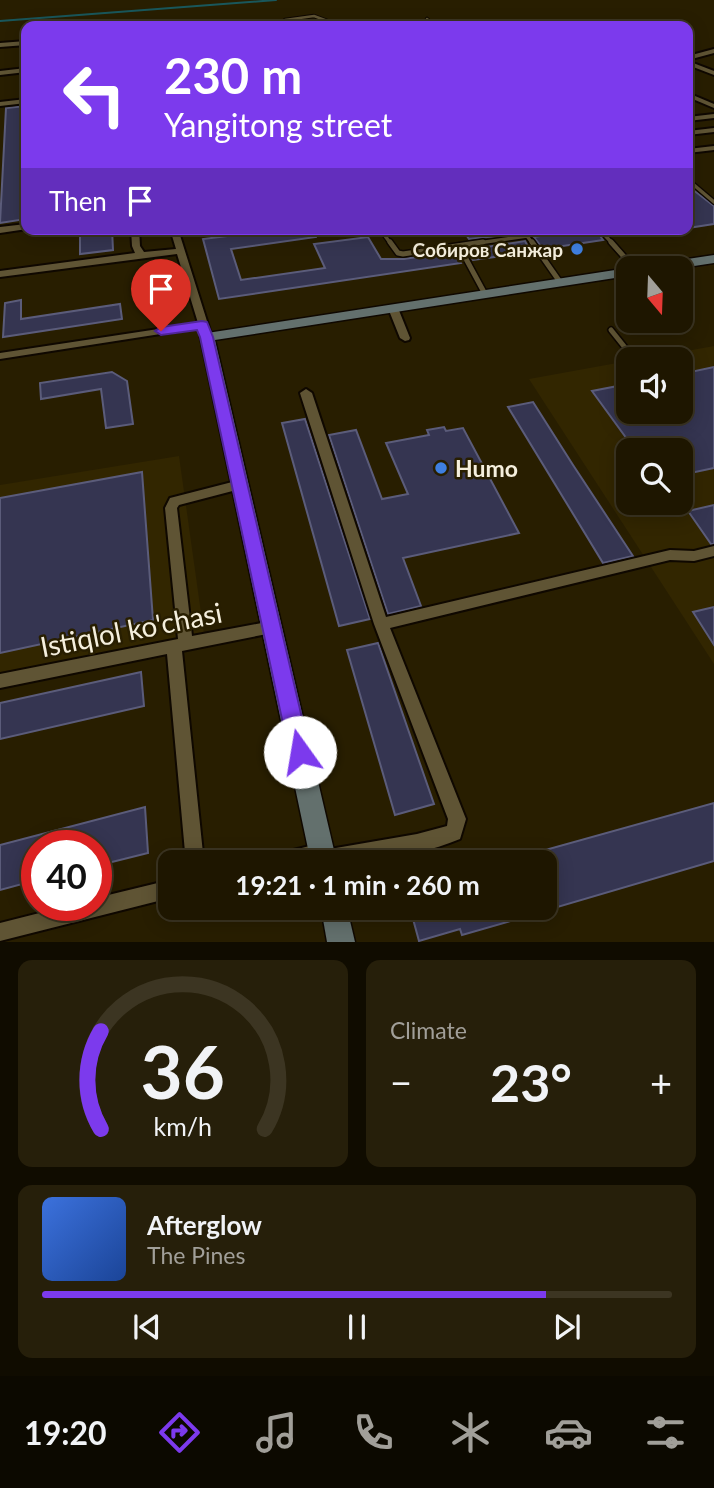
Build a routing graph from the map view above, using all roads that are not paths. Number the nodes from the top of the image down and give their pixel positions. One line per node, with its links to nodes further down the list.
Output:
1 (284, 21): 2 (lane)
2 (332, 21)
3 (21, 43): 4 (street)
4 (0, 45)
5 (714, 51): 6 (street)
6 (693, 59)
7 (693, 63): 9 (street)
8 (714, 66): 9 (street)
9 (705, 69): 12 (street)
10 (21, 71): 11 (street)
11 (0, 73)
12 (714, 73)
13 (21, 102): 14 (street)
14 (0, 104)
15 (709, 104): 16 (street)
16 (714, 115): 17 (street)
17 (693, 118)
18 (714, 130): 19 (street)
19 (693, 132)
20 (714, 148): 21 (street)
21 (693, 150)
22 (693, 184): 23 (lane)
23 (714, 202)
24 (21, 228): 25 (street)
25 (0, 230)
26 (135, 235): 33 (street)
27 (176, 235): 32 (street)
28 (384, 235): 31 (lane)
29 (604, 235): 34 (lane)
30 (527, 236): 31 (lane); 39 (lane)
31 (459, 246): 40 (lane)
32 (180, 251): 33 (street); 43 (street)
33 (141, 255): 37 (street)
34 (623, 256)
35 (714, 258): 36 (street)
36 (693, 262)
37 (0, 274)
38 (616, 274): 39 (street)
39 (561, 282): 40 (street)
40 (485, 294): 41 (street)
41 (393, 308): 43 (street); 44 (street)
42 (611, 330): 45 (lane)
43 (204, 331): 46 (street); 48 (street)
44 (405, 338)
45 (625, 347)
46 (0, 356)
47 (306, 393): 50 (street)
48 (240, 485): 51 (street); 52 (street)
49 (714, 551): 50 (street)
50 (381, 624): 56 (street)
51 (272, 627): 52 (street, Istiqlol ko'chasi); 55 (street)
52 (180, 646): 53 (street, Istiqlol ko'chasi); 54 (street)
53 (0, 681)
54 (194, 850)
55 (321, 850)
56 (373, 850)
57 (158, 892): 59 (street)
58 (336, 920): 60 (street)
59 (0, 932)
60 (341, 942)

